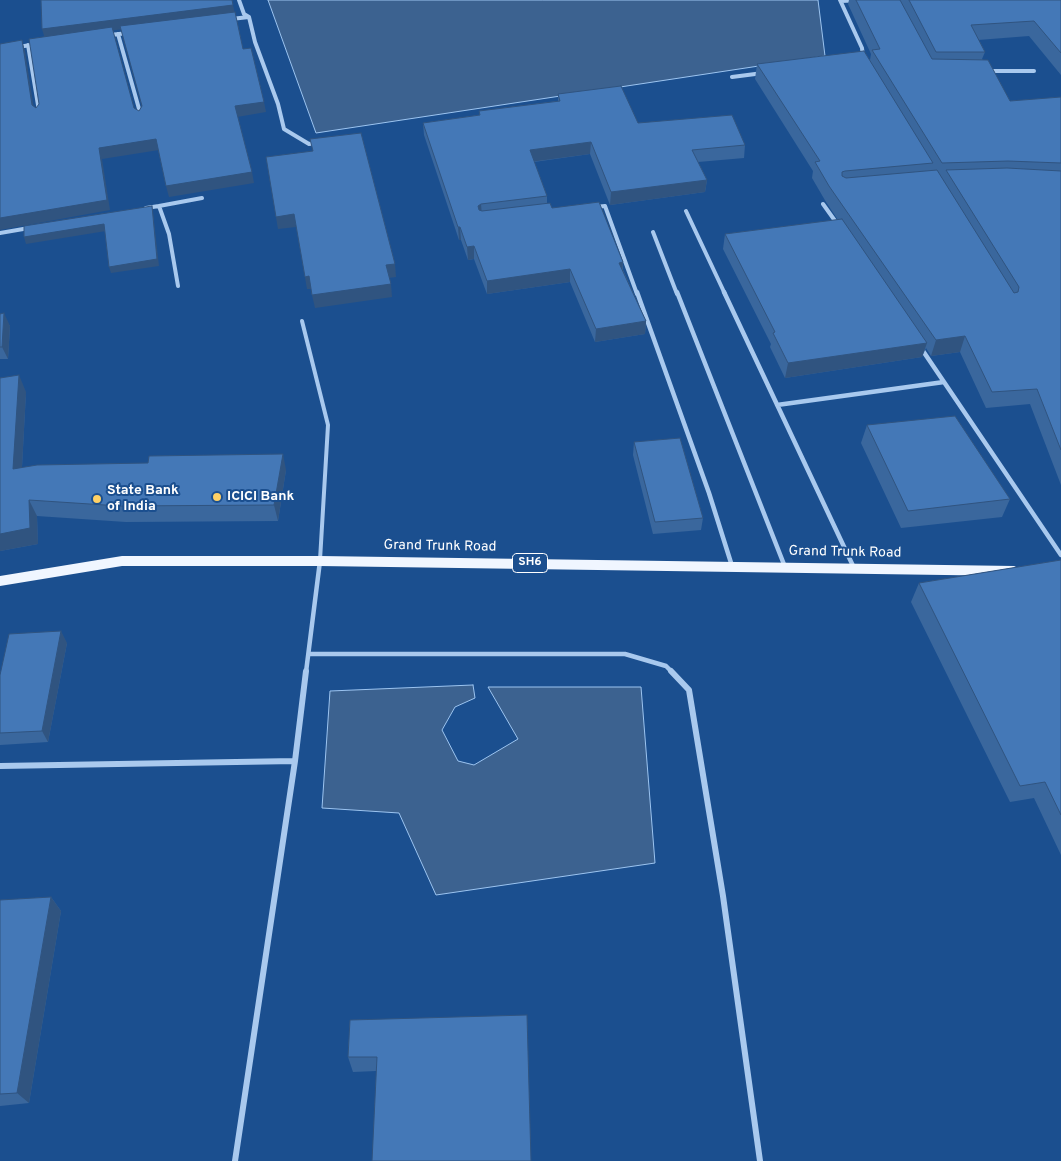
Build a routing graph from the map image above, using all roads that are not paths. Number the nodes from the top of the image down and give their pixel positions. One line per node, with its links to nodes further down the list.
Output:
1 (239, 0): 4 (street)
2 (840, 0): 3 (street); 12 (street)
3 (864, 0)
4 (250, 17): 5 (street); 19 (street)
5 (221, 21)
6 (137, 32): 7 (street)
7 (118, 34): 8 (street); 18 (street)
8 (109, 35)
9 (45, 43): 10 (street)
10 (28, 45): 11 (street); 17 (street)
11 (9, 48)
12 (863, 62)
13 (987, 71): 14 (street)
14 (1034, 71)
15 (770, 73): 16 (street)
16 (732, 77)
17 (39, 115)
18 (141, 118)
19 (318, 143)
20 (202, 198): 22 (street)
21 (823, 204): 27 (street)
22 (159, 206): 24 (street); 30 (street)
23 (586, 208): 37 (street)
24 (140, 209)
25 (686, 211): 34 (street)
26 (37, 227): 29 (street)
27 (840, 228)
28 (653, 232): 38 (street)
29 (0, 233)
30 (178, 286)
31 (302, 321): 36 (lane)
32 (916, 342): 33 (street)
33 (944, 382): 34 (street); 35 (street)
34 (777, 405): 39 (street)
35 (1061, 555)
36 (320, 561): 37 (main road, Grand Trunk Road / SH6); 41 (main road, Grand Trunk Road / SH6); 42 (street)
37 (732, 566): 38 (main road, Grand Trunk Road / SH6)
38 (785, 567): 39 (main road, Grand Trunk Road / SH6)
39 (854, 568): 40 (main road, Grand Trunk Road / SH6)
40 (1023, 571)
41 (0, 581)
42 (308, 654): 43 (street); 46 (street)
43 (295, 761): 44 (street); 45 (street)
44 (0, 766)
45 (235, 1161)
46 (760, 1161)

